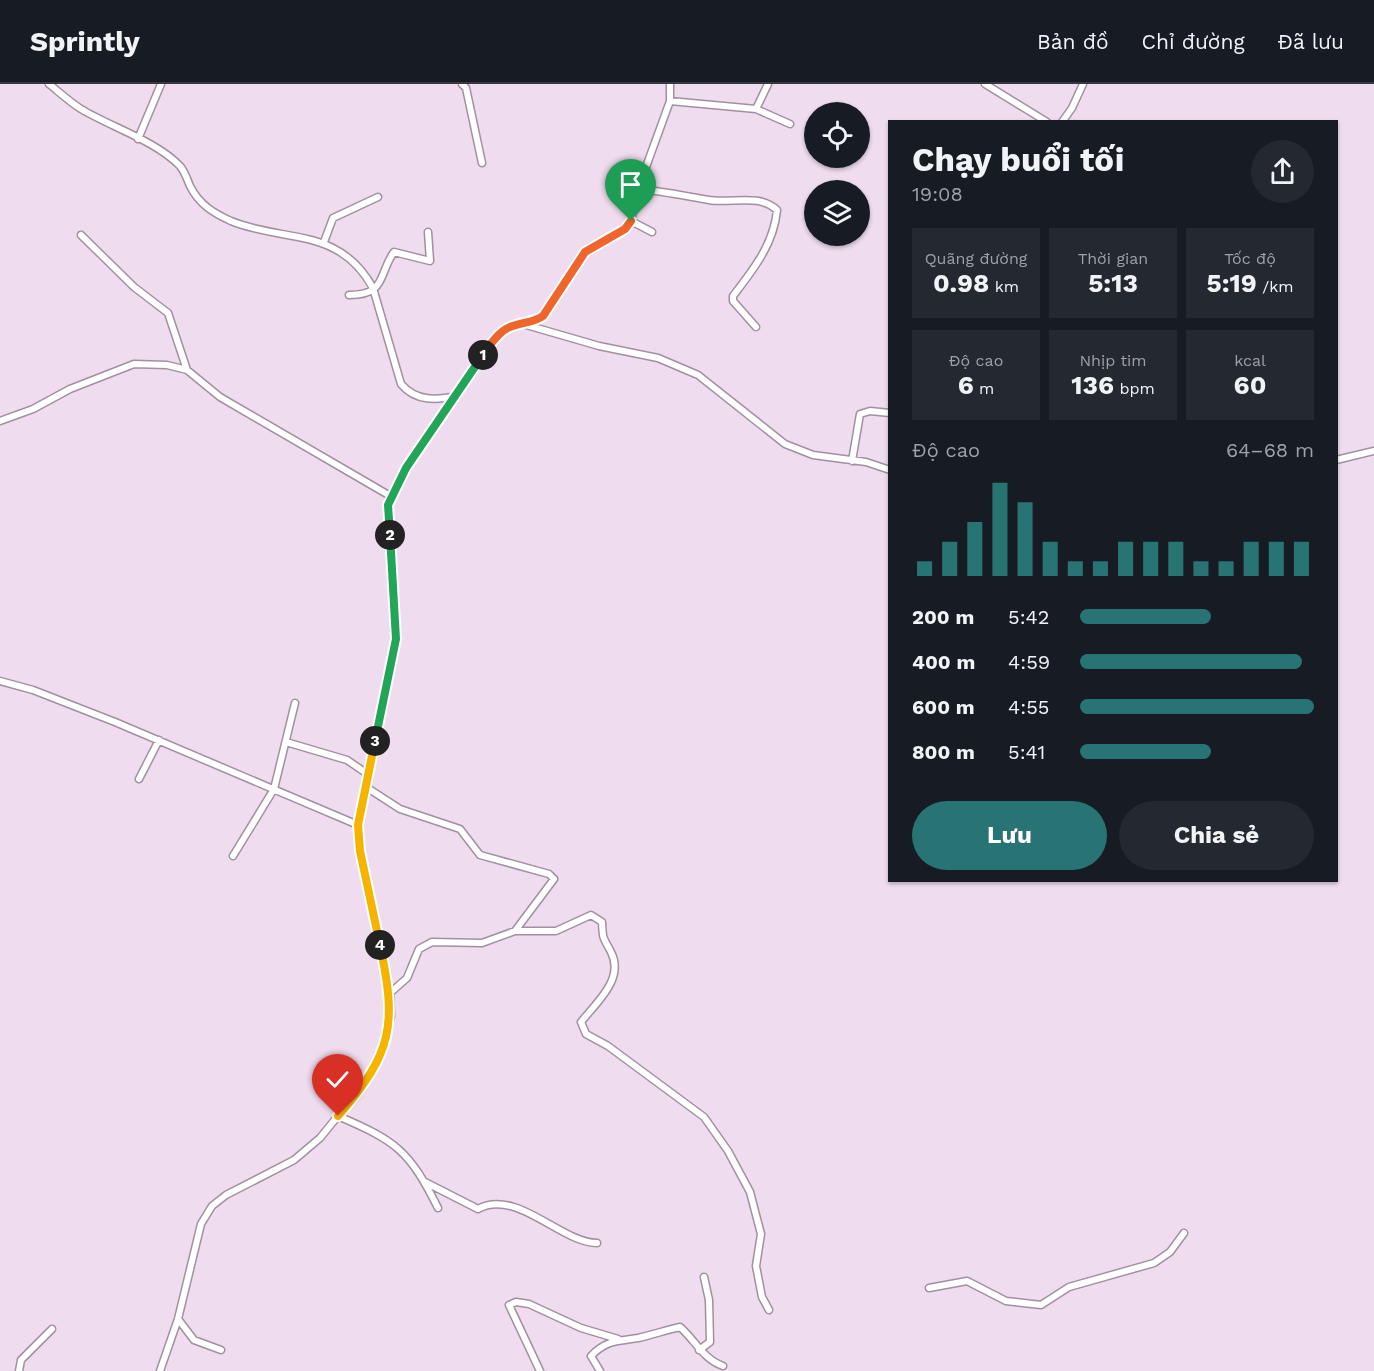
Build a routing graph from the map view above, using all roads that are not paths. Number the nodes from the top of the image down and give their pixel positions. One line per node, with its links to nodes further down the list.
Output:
1 (49, 84): 13 (street)
2 (161, 84): 13 (street)
3 (462, 84): 14 (street)
4 (670, 84): 8 (street)
5 (768, 84): 9 (street)
6 (985, 84): 10 (street)
7 (1083, 84): 11 (street)
8 (670, 101): 9 (street); 15 (street)
9 (756, 110): 12 (street)
10 (1044, 120)
11 (1063, 120)
12 (790, 124)
13 (138, 139): 21 (street)
14 (482, 163)
15 (638, 189): 17 (street); 25 (street)
16 (378, 197): 21 (street)
17 (631, 221): 19 (street); 24 (street)
18 (428, 232): 22 (street)
19 (652, 232)
20 (81, 235): 26 (street)
21 (324, 242): 22 (street)
22 (373, 288): 23 (street); 27 (street)
23 (349, 295)
24 (522, 324): 27 (street); 32 (street)
25 (756, 327)
26 (188, 370): 29 (street); 34 (street)
27 (457, 396): 34 (street)
28 (888, 413): 32 (street)
29 (0, 421)
30 (1374, 451): 31 (street)
31 (1338, 460)
32 (852, 461): 33 (street)
33 (888, 470)
34 (392, 497): 39 (street)
35 (0, 681): 37 (street)
36 (295, 703): 38 (street)
37 (159, 740): 40 (street); 42 (street)
38 (286, 742): 39 (street); 42 (street)
39 (369, 775): 41 (street)
40 (139, 779)
41 (366, 787): 43 (street); 45 (street)
42 (274, 789): 43 (street); 44 (street)
43 (358, 825): 46 (street)
44 (233, 856)
45 (515, 931): 46 (street); 54 (street)
46 (390, 993): 47 (street)
47 (338, 1116): 48 (street); 55 (street)
48 (425, 1182): 49 (street); 51 (street)
49 (438, 1208)
50 (1184, 1233): 53 (street)
51 (597, 1243)
52 (704, 1277): 59 (street)
53 (929, 1288)
54 (769, 1310)
55 (177, 1319): 58 (street); 62 (street)
56 (52, 1329): 61 (street)
57 (618, 1339): 59 (street); 63 (street); 64 (street)
58 (221, 1350)
59 (699, 1350): 60 (street)
60 (723, 1366)
61 (19, 1371)
62 (160, 1371)
63 (540, 1371)
64 (600, 1371)

